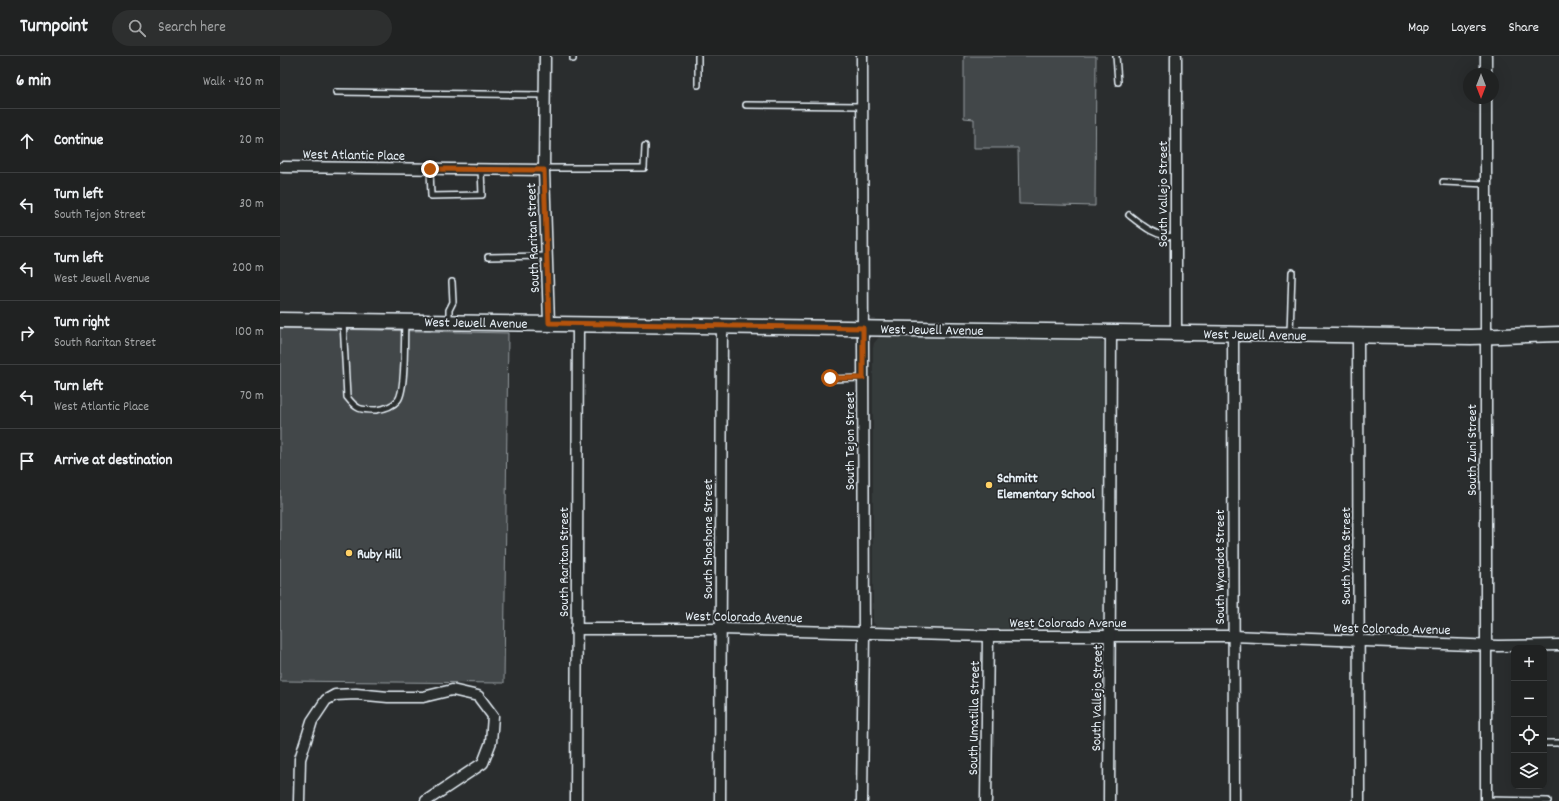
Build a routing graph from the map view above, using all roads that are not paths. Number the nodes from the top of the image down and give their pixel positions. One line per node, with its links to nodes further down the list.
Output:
1 (545, 56): 11 (street, South Raritan Street)
2 (698, 56): 9 (lane)
3 (862, 56): 14 (street, South Tejon Street)
4 (1116, 56): 8 (lane)
5 (1176, 56): 23 (street, South Vallejo Street)
6 (1486, 56): 7 (street)
7 (1486, 68)
8 (1118, 82)
9 (698, 85)
10 (336, 92): 11 (lane)
11 (545, 95): 19 (street, South Raritan Street)
12 (1486, 104): 21 (street, South Zuni Street)
13 (746, 105): 14 (lane)
14 (862, 106): 35 (street, South Tejon Street)
15 (645, 146): 19 (lane)
16 (283, 167): 17 (street, West Atlantic Place)
17 (430, 169): 18 (street, West Atlantic Place); 18 (lane)
18 (481, 169): 19 (street, West Atlantic Place)
19 (544, 169): 24 (street, South Raritan Street)
20 (1443, 182): 21 (lane)
21 (1486, 184): 42 (street, South Zuni Street)
22 (1129, 215): 23 (lane)
23 (1176, 237): 37 (street, South Vallejo Street)
24 (547, 256): 25 (lane); 32 (street, South Raritan Street)
25 (488, 257)
26 (1292, 272): 39 (lane)
27 (452, 282): 31 (lane)
28 (280, 320): 29 (street, West Jewell Avenue)
29 (343, 321): 30 (street, West Jewell Avenue); 30 (lane)
30 (405, 321): 31 (street, West Jewell Avenue)
31 (449, 322): 32 (street, West Jewell Avenue)
32 (549, 323): 33 (street, West Jewell Avenue)
33 (578, 324): 34 (street, West Jewell Avenue); 45 (street, South Raritan Street)
34 (722, 326): 35 (street, West Jewell Avenue); 46 (street, South Shoshone Street)
35 (863, 328): 36 (street, West Jewell Avenue); 44 (street, South Tejon Street)
36 (1111, 332): 37 (street, West Jewell Avenue); 49 (street, South Vallejo Street)
37 (1176, 333): 38 (street, West Jewell Avenue)
38 (1233, 334): 39 (street, West Jewell Avenue); 50 (street, South Wyandot Street)
39 (1290, 334): 41 (street, West Jewell Avenue)
40 (1559, 334): 42 (street, West Jewell Avenue)
41 (1358, 335): 42 (street, West Jewell Avenue); 51 (street, South Yuma Street)
42 (1485, 336): 52 (street, South Zuni Street)
43 (830, 378): 44 (lane)
44 (863, 378): 47 (street, South Tejon Street)
45 (576, 629): 46 (street, West Colorado Avenue); 58 (street, South Raritan Street)
46 (721, 629): 47 (street, West Colorado Avenue); 59 (street, South Shoshone Street)
47 (864, 633): 48 (street, West Colorado Avenue); 60 (street, South Tejon Street)
48 (988, 636): 49 (street, West Colorado Avenue); 61 (street, South Umatilla Street)
49 (1111, 636): 50 (street, West Colorado Avenue); 62 (street, South Vallejo Street)
50 (1233, 636): 51 (street, West Colorado Avenue); 63 (street, South Wyandot Street)
51 (1359, 642): 52 (street, West Colorado Avenue); 64 (street, South Yuma Street)
52 (1485, 645): 53 (street, West Colorado Avenue); 65 (street, South Zuni Street)
53 (1559, 645)
54 (1547, 743): 55 (lane)
55 (1559, 743)
56 (297, 801): 57 (street)
57 (426, 801)
58 (576, 801)
59 (720, 801)
60 (862, 801)
61 (986, 801)
62 (1109, 801)
63 (1234, 801)
64 (1359, 801)
65 (1486, 801): 66 (lane)
66 (1516, 801): 67 (lane)
67 (1548, 801)

